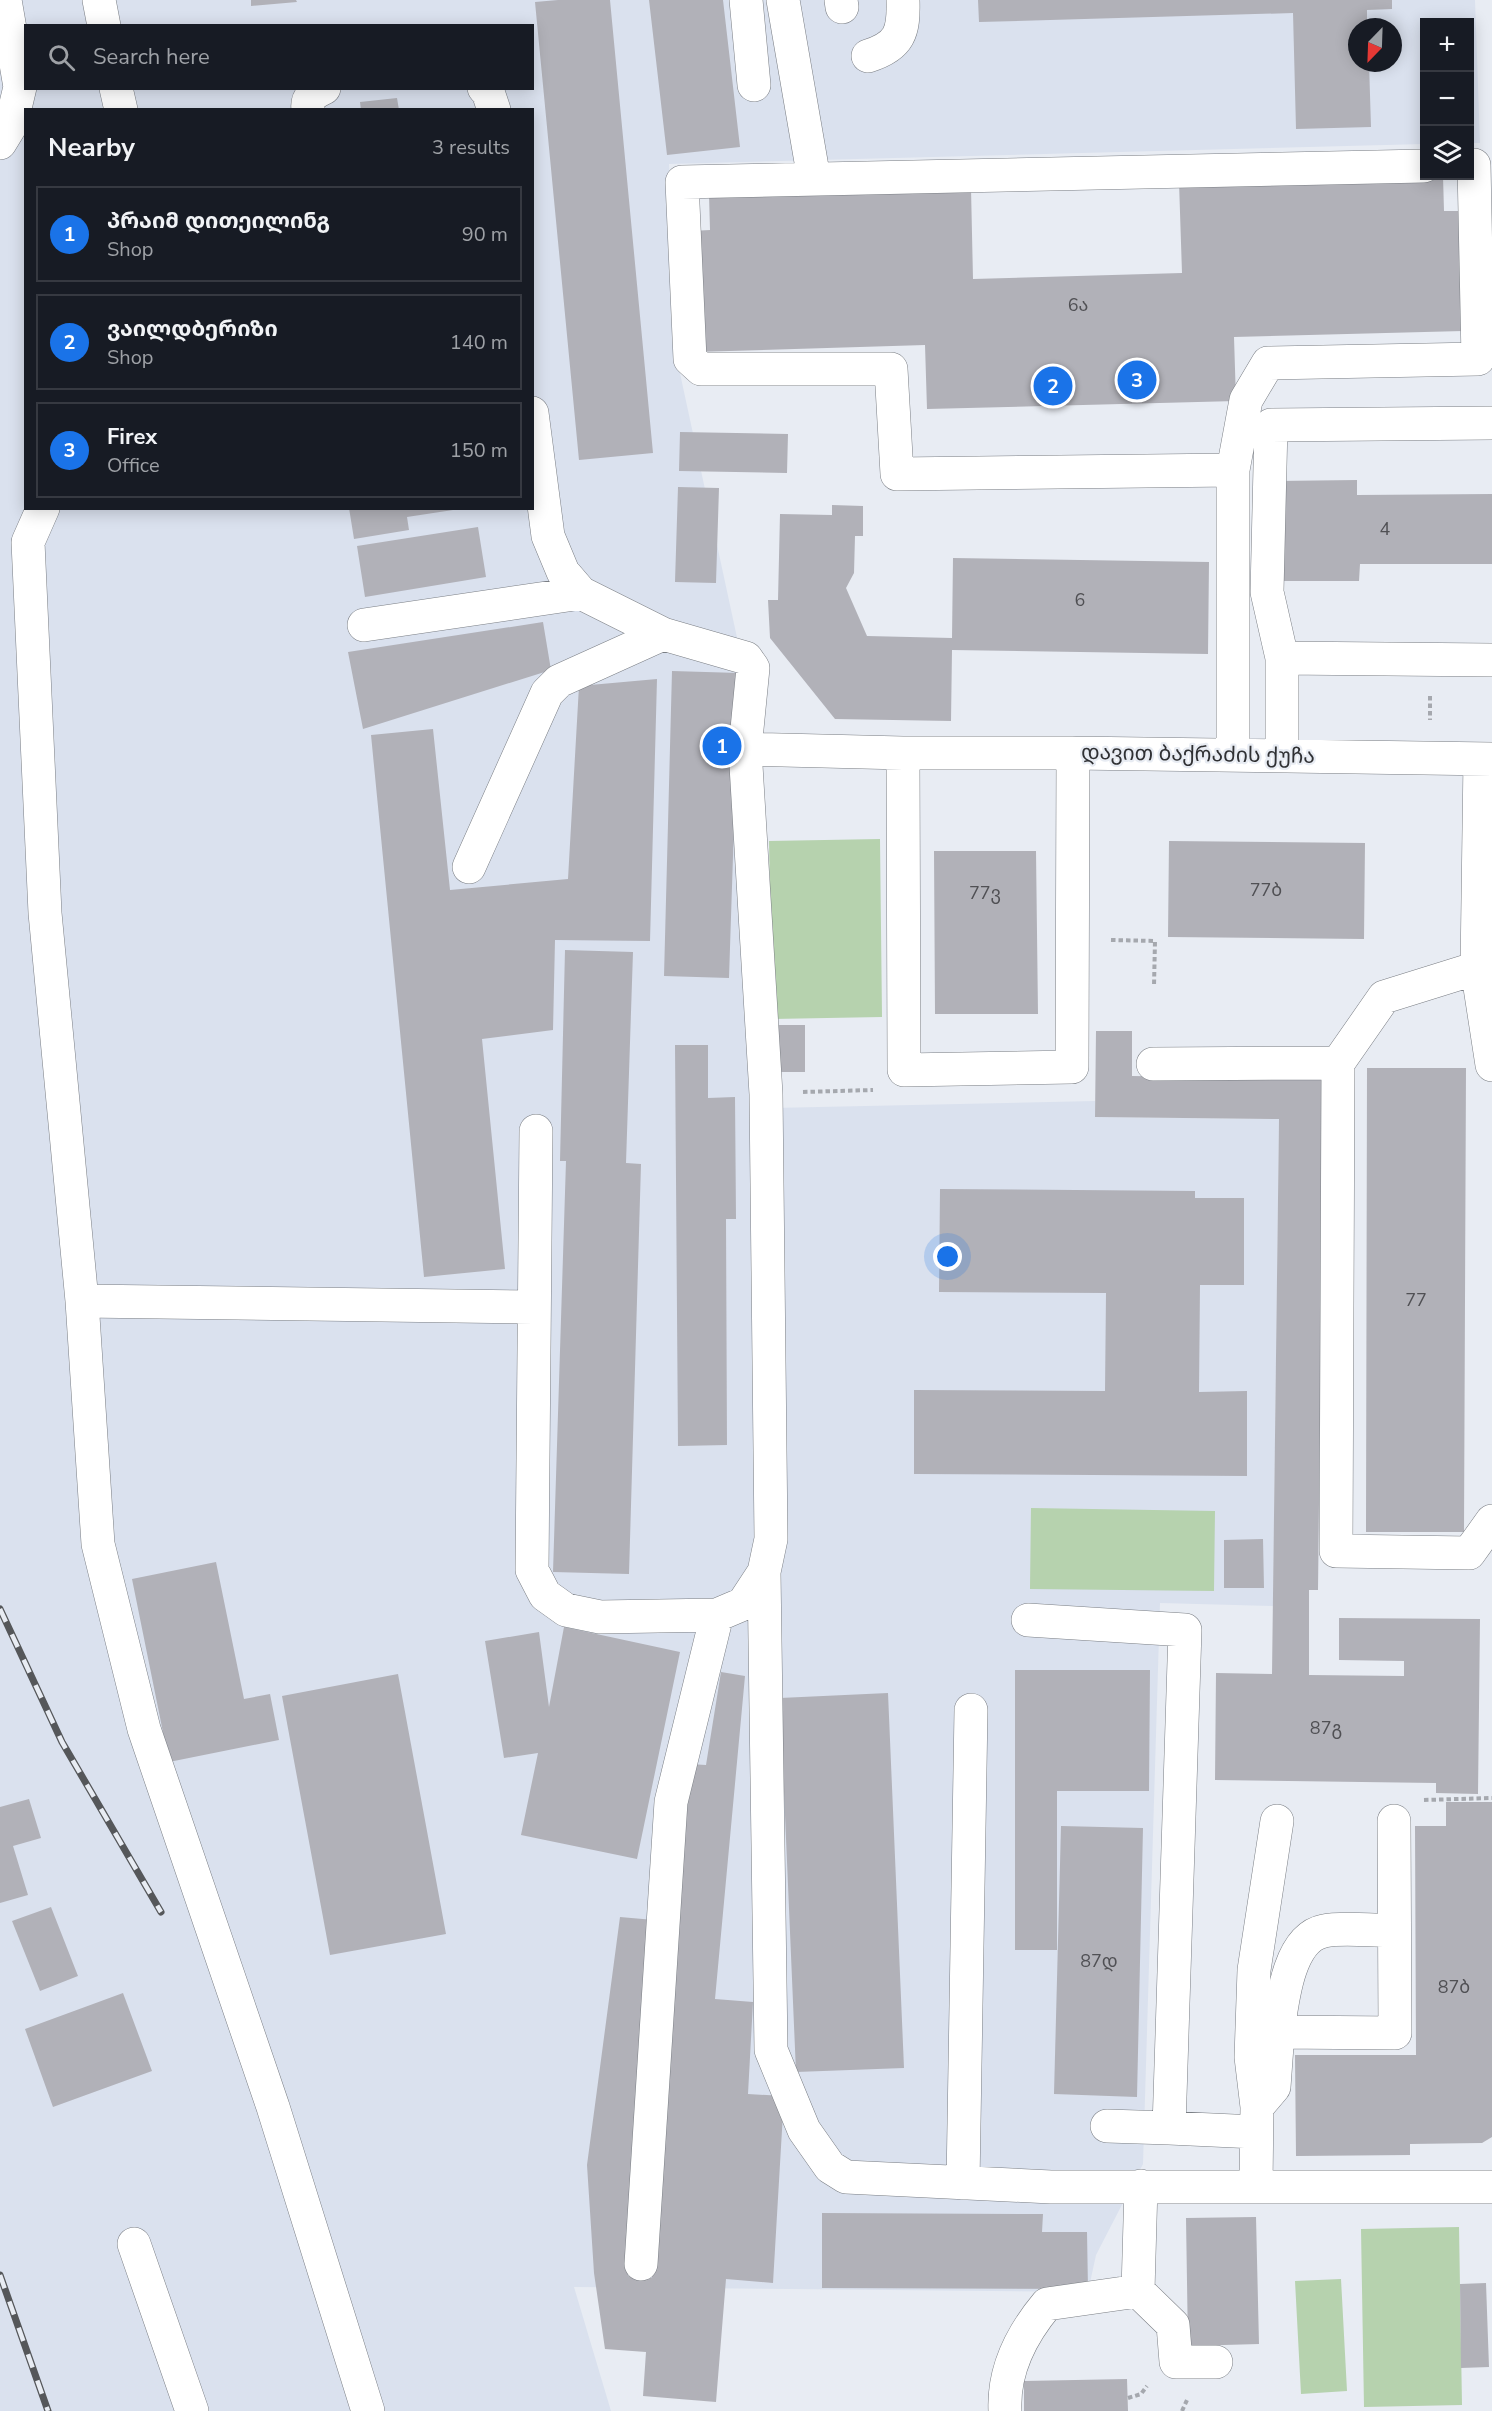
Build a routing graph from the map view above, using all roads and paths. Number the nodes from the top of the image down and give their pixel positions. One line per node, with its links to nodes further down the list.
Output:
1 (5, 0): 15 (lane)
2 (99, 0): 6 (lane)
3 (746, 0): 8 (lane)
4 (783, 0): 18 (lane)
5 (903, 0): 7 (lane)
6 (104, 24)
7 (868, 56)
8 (754, 85)
9 (116, 90): 12 (lane)
10 (320, 90): 13 (lane)
11 (486, 90): 14 (lane)
12 (121, 108)
13 (308, 108)
14 (493, 108)
15 (0, 143)
16 (1474, 165): 21 (lane)
17 (1420, 166): 18 (lane)
18 (814, 179): 21 (lane)
19 (1492, 423): 26 (lane)
20 (534, 428): 23 (lane)
21 (1233, 470): 33 (lane)
22 (42, 510): 46 (lane)
23 (581, 593): 24 (lane); 25 (lane)
24 (364, 626)
25 (663, 634): 30 (lane); 36 (lane)
26 (1282, 658): 27 (lane); 34 (lane)
27 (1492, 660)
28 (1430, 696): 29 (path)
29 (1430, 720)
30 (745, 749): 31 (lane, დავით ბაქრაძის ქუჩა); 44 (lane)
31 (903, 753): 32 (lane, დავით ბაქრაძის ქუჩა); 43 (lane)
32 (1073, 753): 33 (lane, დავით ბაქრაძის ქუჩა); 37 (lane)
33 (1233, 754): 34 (lane, დავით ბაქრაძის ქუჩა)
34 (1282, 755): 35 (lane, დავით ბაქრაძის ქუჩა)
35 (1486, 759): 38 (lane)
36 (469, 867)
37 (1072, 940): 39 (path); 43 (lane)
38 (1477, 968): 40 (lane); 42 (lane)
39 (1154, 986)
40 (1338, 1063): 41 (lane); 48 (lane)
41 (1153, 1064)
42 (1492, 1065)
43 (904, 1070): 44 (path)
44 (766, 1094): 49 (lane)
45 (536, 1131): 47 (lane)
46 (82, 1301): 47 (lane); 70 (lane)
47 (534, 1307): 50 (lane)
48 (1492, 1521)
49 (764, 1572): 50 (lane); 61 (lane)
50 (717, 1615): 66 (lane)
51 (1028, 1620): 60 (lane)
52 (970, 1710): 61 (lane)
53 (1492, 1798): 55 (path)
54 (1277, 1821): 58 (lane)
55 (1394, 1821): 56 (lane)
56 (1394, 1930): 57 (lane); 57 (lane)
57 (1278, 2032): 58 (lane)
58 (1257, 2120): 60 (lane); 62 (lane)
59 (1107, 2126): 60 (lane)
60 (1169, 2128)
61 (963, 2183): 63 (lane)
62 (1256, 2185): 63 (lane); 64 (lane)
63 (1141, 2186): 67 (lane)
64 (1492, 2187)
65 (134, 2244): 69 (lane)
66 (641, 2264)
67 (1138, 2291): 68 (lane); 71 (lane)
68 (1216, 2361)
69 (192, 2411)
70 (368, 2411)
71 (1005, 2411)

